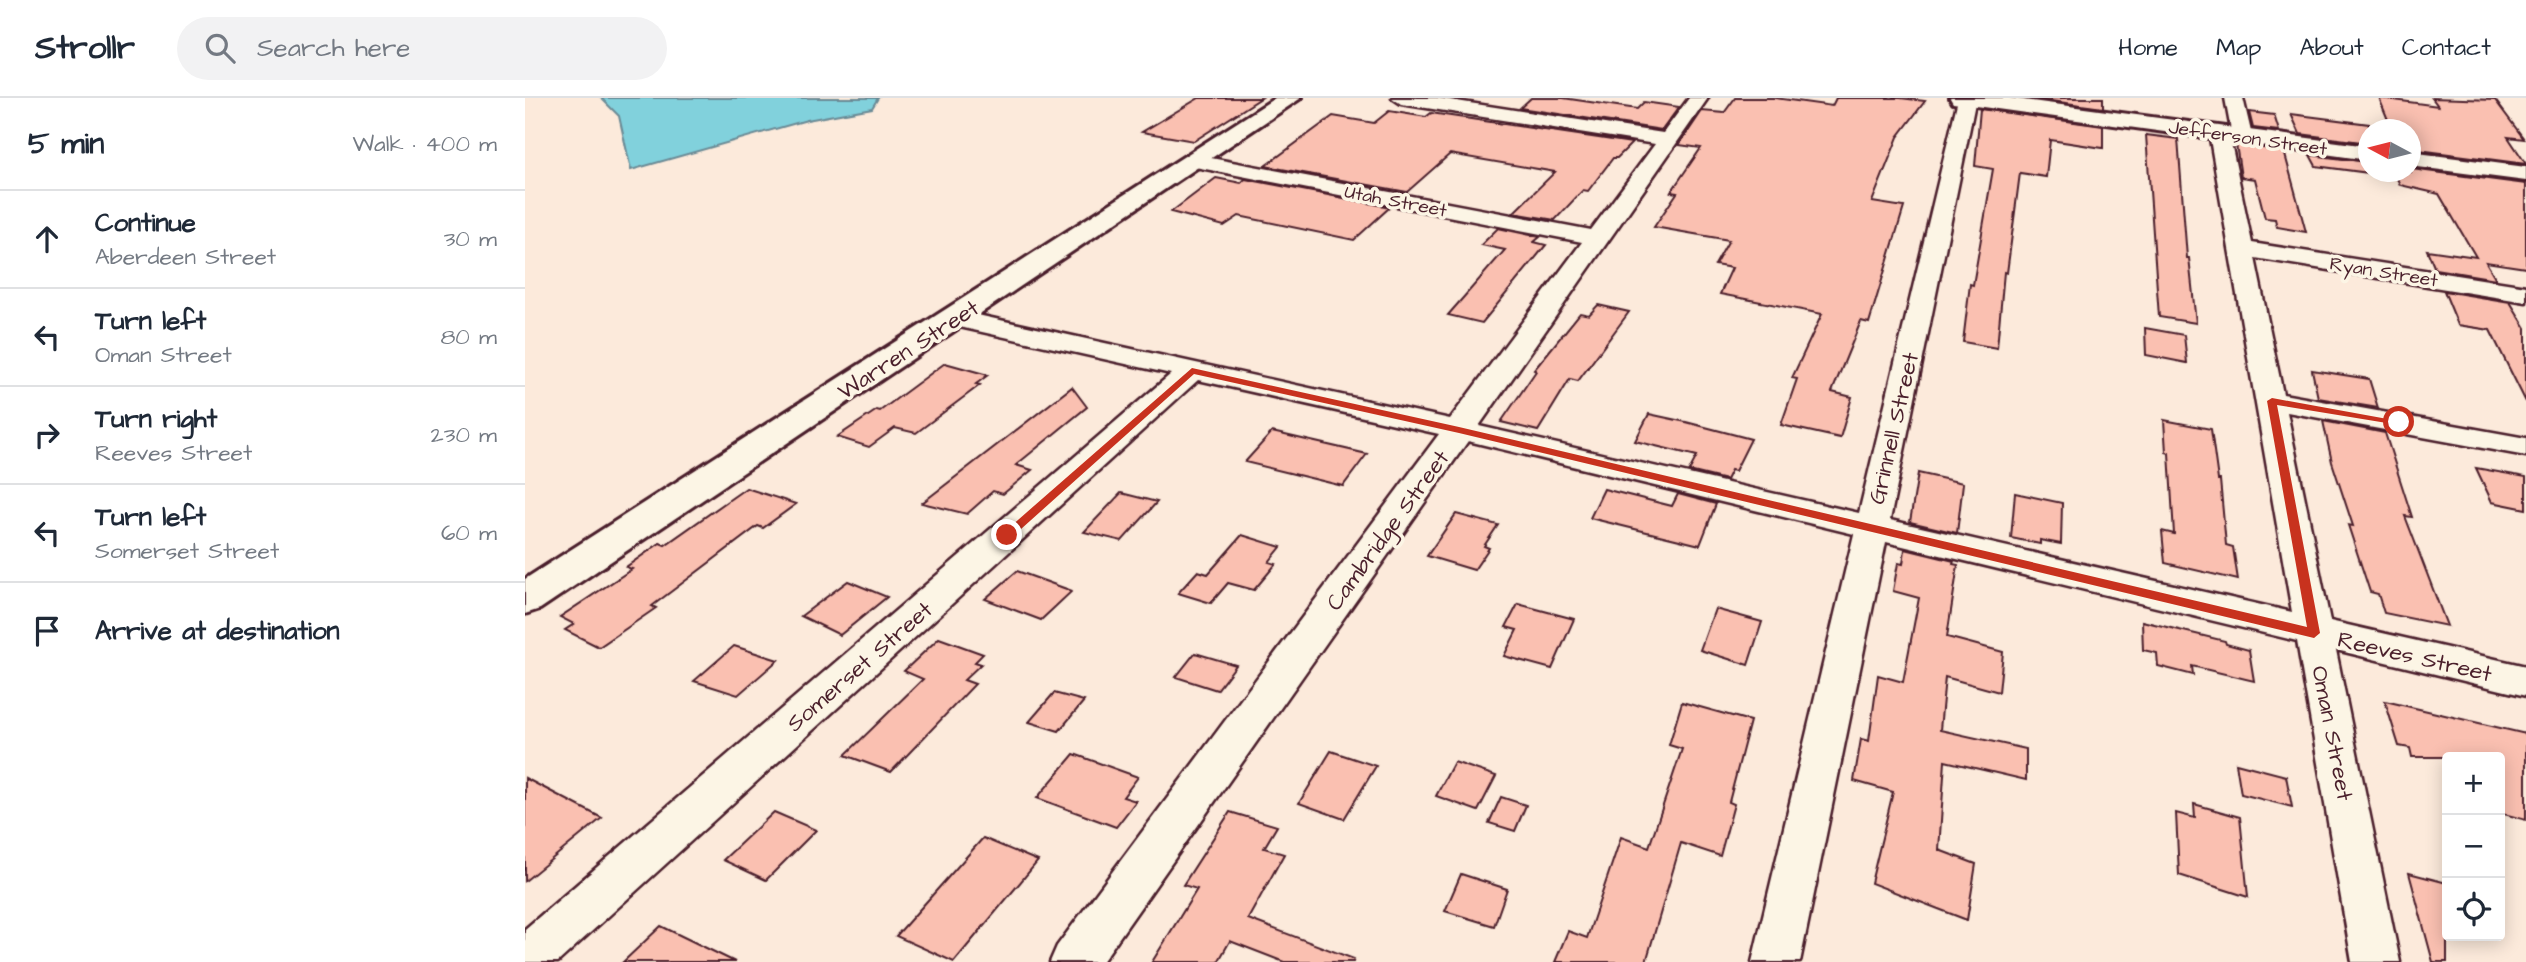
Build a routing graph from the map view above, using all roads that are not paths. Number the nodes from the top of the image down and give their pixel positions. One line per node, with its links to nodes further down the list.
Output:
1 (1290, 98): 11 (street, Warren Street)
2 (1401, 98): 8 (street)
3 (1699, 98): 8 (street, Cambridge Street)
4 (1961, 98): 6 (street, Jefferson Street)
5 (2234, 98): 7 (street, Oman Street)
6 (1967, 99): 7 (street, Jefferson Street); 21 (street, Grinnell Street)
7 (2230, 134): 9 (street, Jefferson Street); 14 (street, Oman Street)
8 (1667, 140): 13 (street, Cambridge Street)
9 (2358, 152)
10 (2421, 160): 12 (street)
11 (1195, 161): 13 (street, Utah Street); 16 (street, Warren Street)
12 (2526, 174)
13 (1598, 238): 19 (street, Cambridge Street)
14 (2242, 249): 15 (street, Ryan Street); 18 (street, Oman Street)
15 (2526, 294)
16 (955, 318): 17 (street, Reeves Street); 22 (street, Warren Street)
17 (1192, 371): 19 (street, Reeves Street); 25 (street, Somerset Street)
18 (2272, 401): 20 (street); 23 (street, Oman Street)
19 (1459, 430): 21 (street, Reeves Street); 27 (street, Cambridge Street)
20 (2526, 447)
21 (1871, 528): 23 (street, Reeves Street); 28 (street, Grinnell Street)
22 (525, 599)
23 (2314, 633): 24 (street, Reeves Street); 26 (street, Oman Street)
24 (2526, 681)
25 (525, 960)
26 (2383, 960)
27 (1074, 962)
28 (1776, 962)

